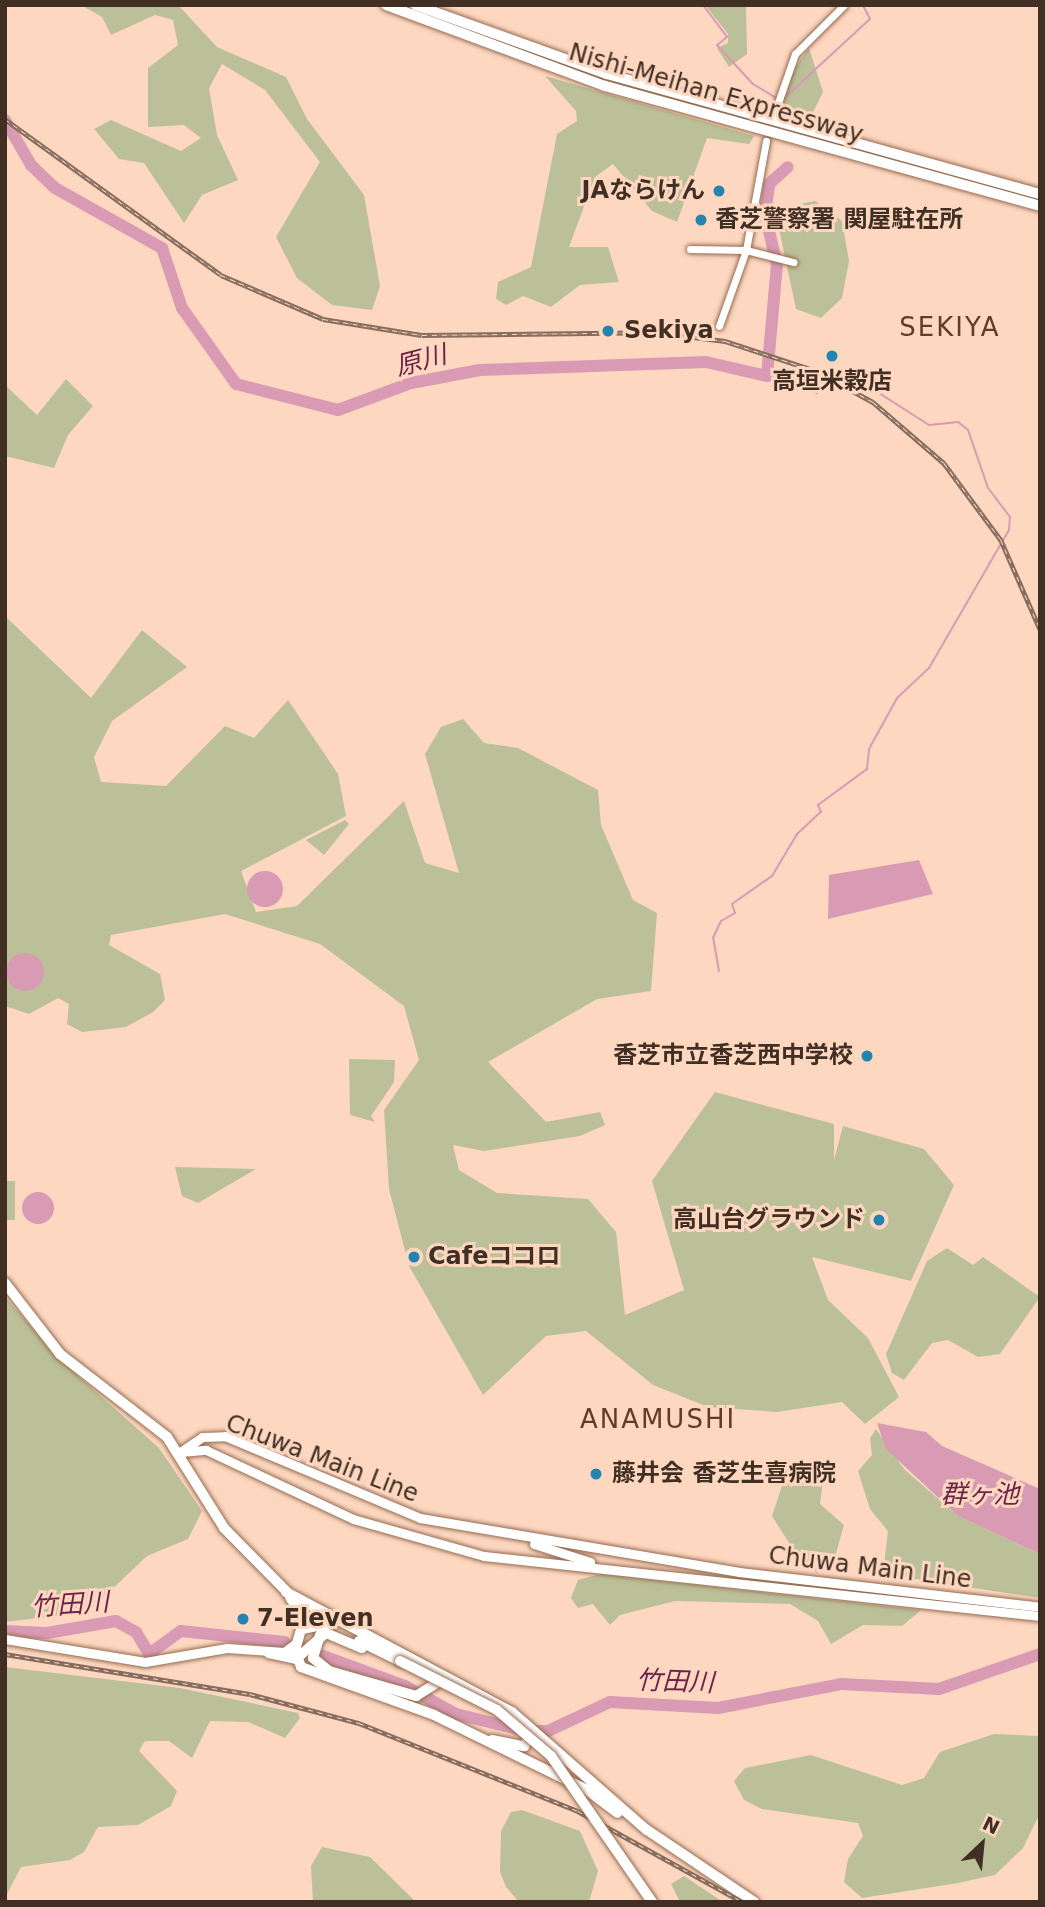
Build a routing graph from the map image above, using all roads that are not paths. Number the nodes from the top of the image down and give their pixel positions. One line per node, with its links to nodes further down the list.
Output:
1 (386, 5): 7 (highway, Nishi-Meihan Expressway)
2 (415, 5): 6 (highway, Nishi-Meihan Expressway)
3 (844, 5): 4 (street)
4 (773, 117)
5 (766, 141): 9 (street)
6 (1040, 194)
7 (1040, 206)
8 (691, 249): 9 (street)
9 (746, 250): 10 (street); 11 (street)
10 (793, 262)
11 (719, 326)
12 (5, 1283): 13 (highway)
13 (180, 1452): 14 (main road, Chuwa Main Line); 15 (main road, Chuwa Main Line); 16 (highway)
14 (520, 1537): 15 (main road); 17 (main road, Chuwa Main Line)
15 (608, 1568): 18 (main road, Chuwa Main Line)
16 (286, 1592): 19 (highway); 20 (highway); 21 (highway)
17 (1040, 1606)
18 (1040, 1616)
19 (322, 1620): 20 (highway); 21 (highway); 26 (highway)
20 (346, 1628): 28 (highway)
21 (304, 1629): 24 (highway)
22 (320, 1635): 26 (highway); 27 (highway); 28 (highway)
23 (5, 1639): 25 (main road)
24 (296, 1643): 25 (main road); 27 (highway)
25 (266, 1652): 27 (main road)
26 (379, 1652): 32 (highway, bridge)
27 (296, 1659): 29 (highway)
28 (449, 1676): 30 (highway)
29 (434, 1714): 30 (highway); 31 (highway)
30 (527, 1724): 31 (highway)
31 (704, 1869): 33 (highway)
32 (652, 1902)
33 (754, 1902)

